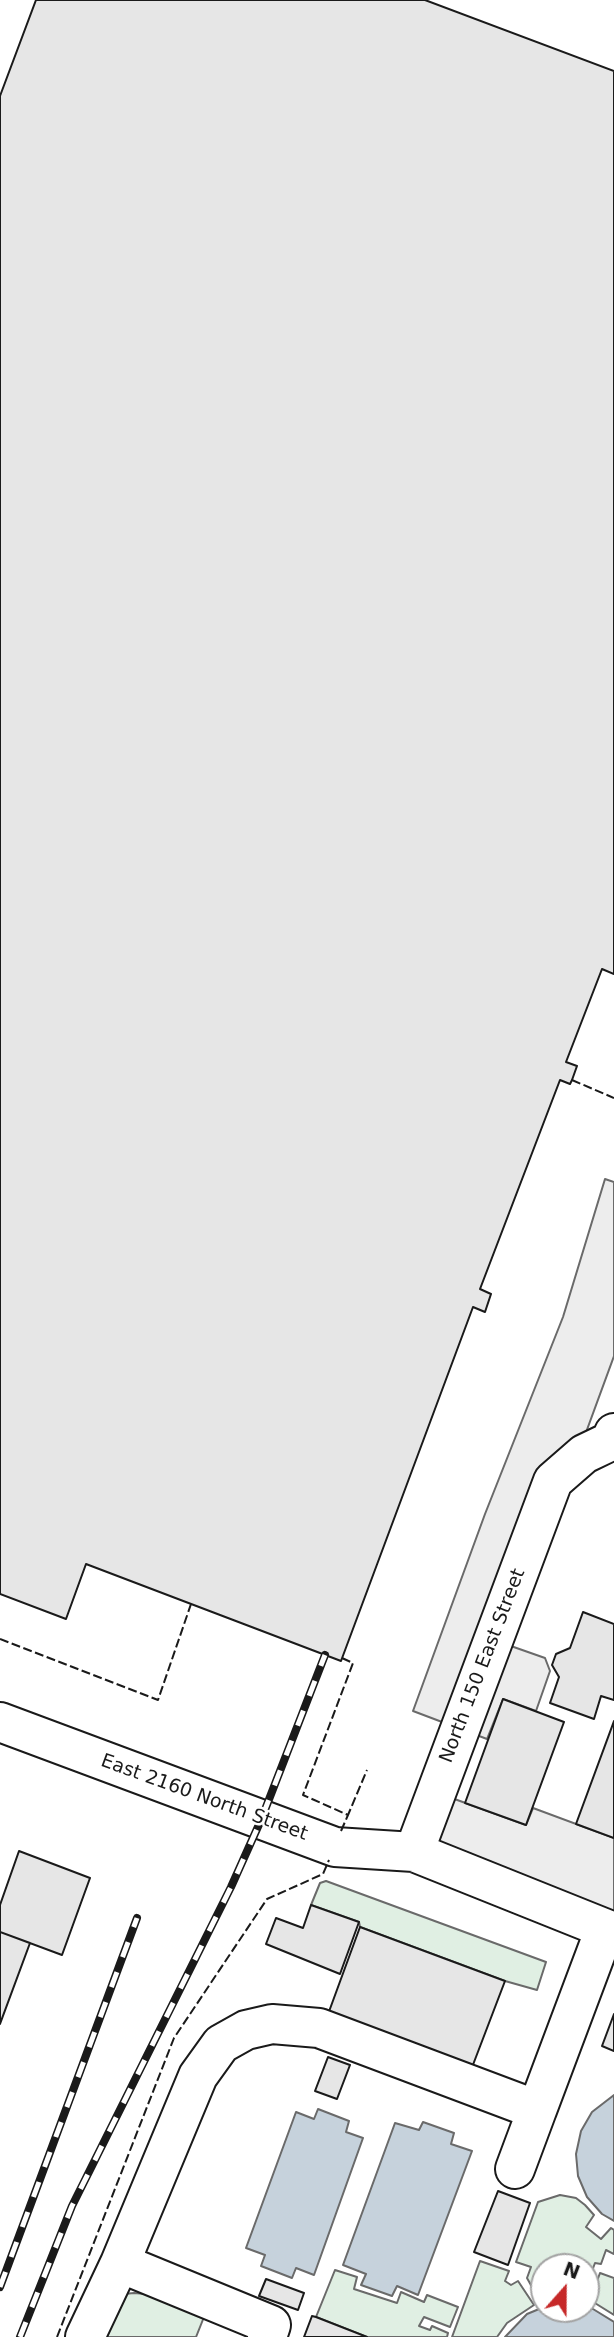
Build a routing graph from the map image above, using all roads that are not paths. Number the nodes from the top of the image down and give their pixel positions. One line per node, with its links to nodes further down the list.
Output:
1 (614, 1433): 3 (street, North 150 East Street)
2 (0, 1722): 3 (street, East 2160 North Street)
3 (414, 1852): 4 (street, East 2160 North Street)
4 (609, 1930): 5 (street)
5 (537, 2110): 6 (street); 7 (street)
6 (515, 2169)
7 (120, 2263): 8 (street); 9 (street)
8 (85, 2337)
9 (267, 2337)

